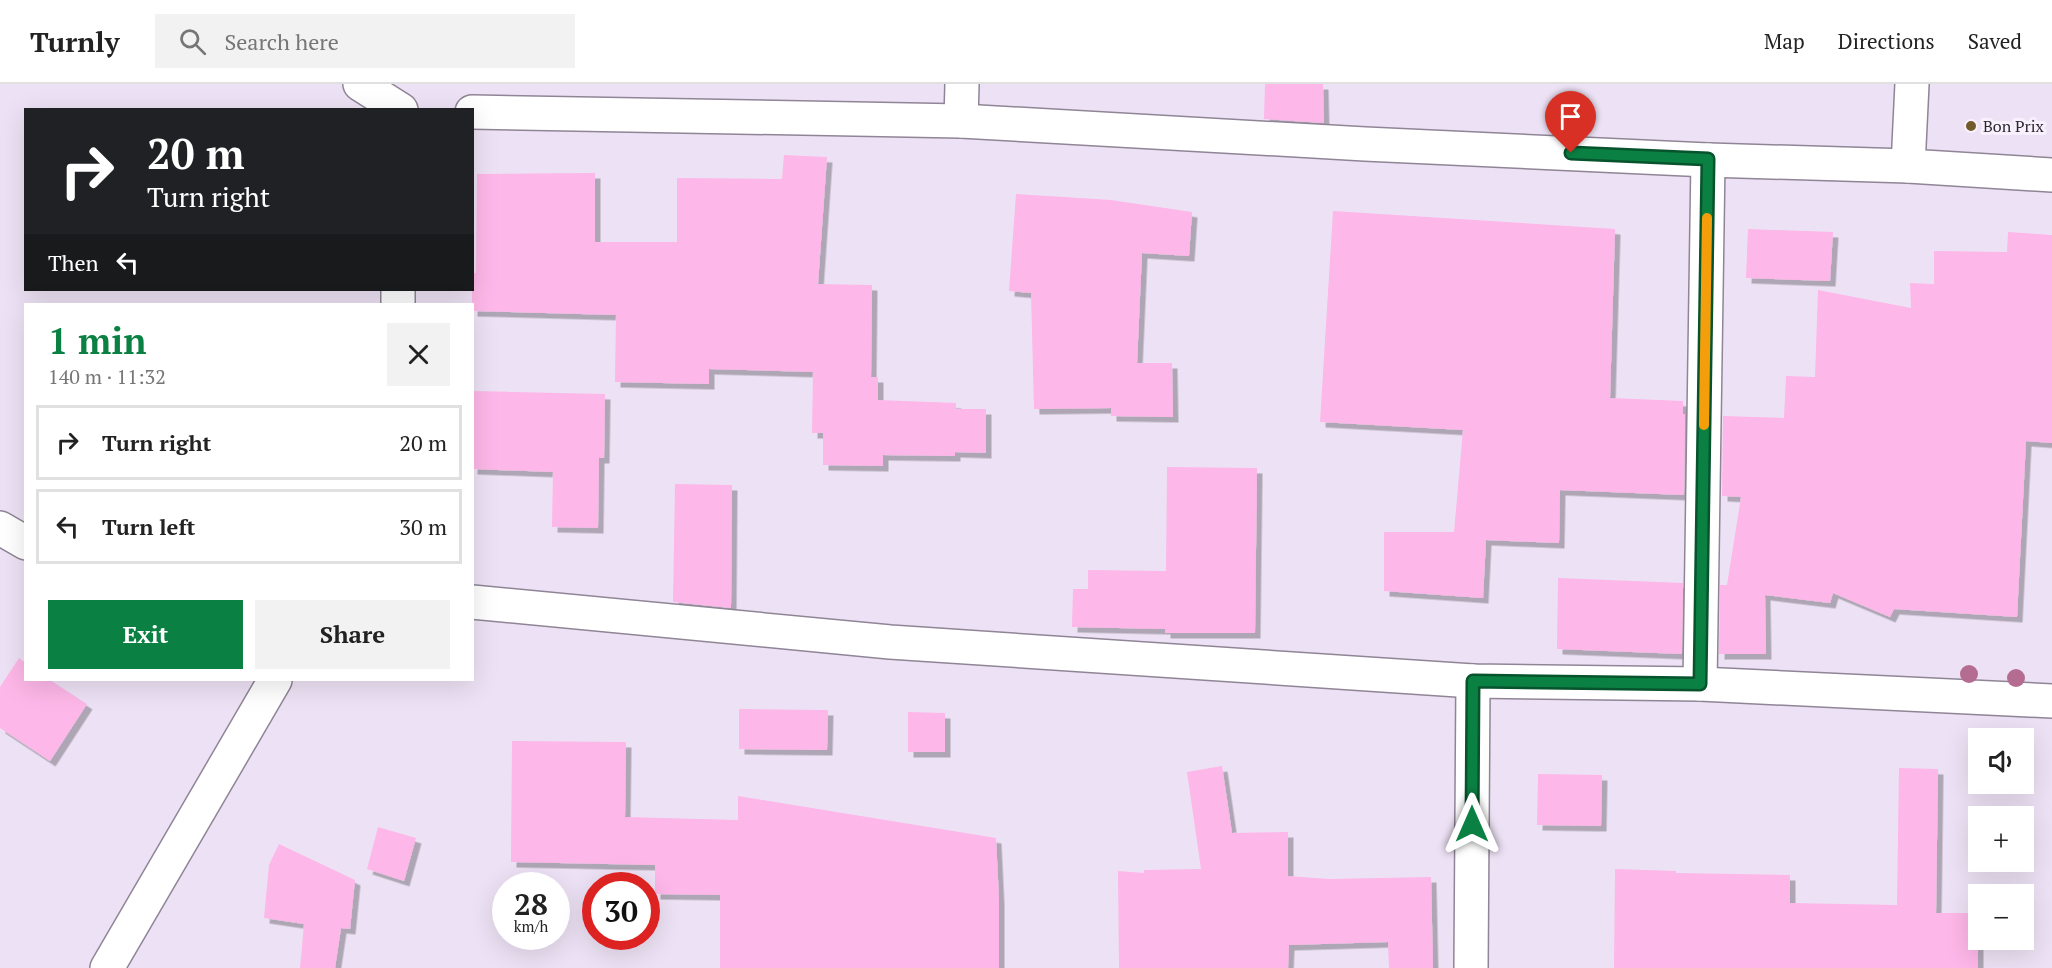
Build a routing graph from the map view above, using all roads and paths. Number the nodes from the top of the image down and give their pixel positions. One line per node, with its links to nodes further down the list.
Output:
1 (360, 84): 5 (street)
2 (403, 84): 6 (street)
3 (962, 84): 8 (street)
4 (1912, 84): 10 (street)
5 (398, 108)
6 (401, 108)
7 (474, 112): 8 (street)
8 (961, 121): 9 (street)
9 (1708, 159): 10 (street); 17 (street)
10 (1908, 166): 11 (street)
11 (2052, 175)
12 (0, 528): 13 (street)
13 (24, 542)
14 (474, 602): 16 (street)
15 (271, 681): 19 (street)
16 (1473, 681): 17 (street); 20 (street)
17 (1700, 684): 18 (street)
18 (2052, 701)
19 (107, 968)
20 (1471, 968)

